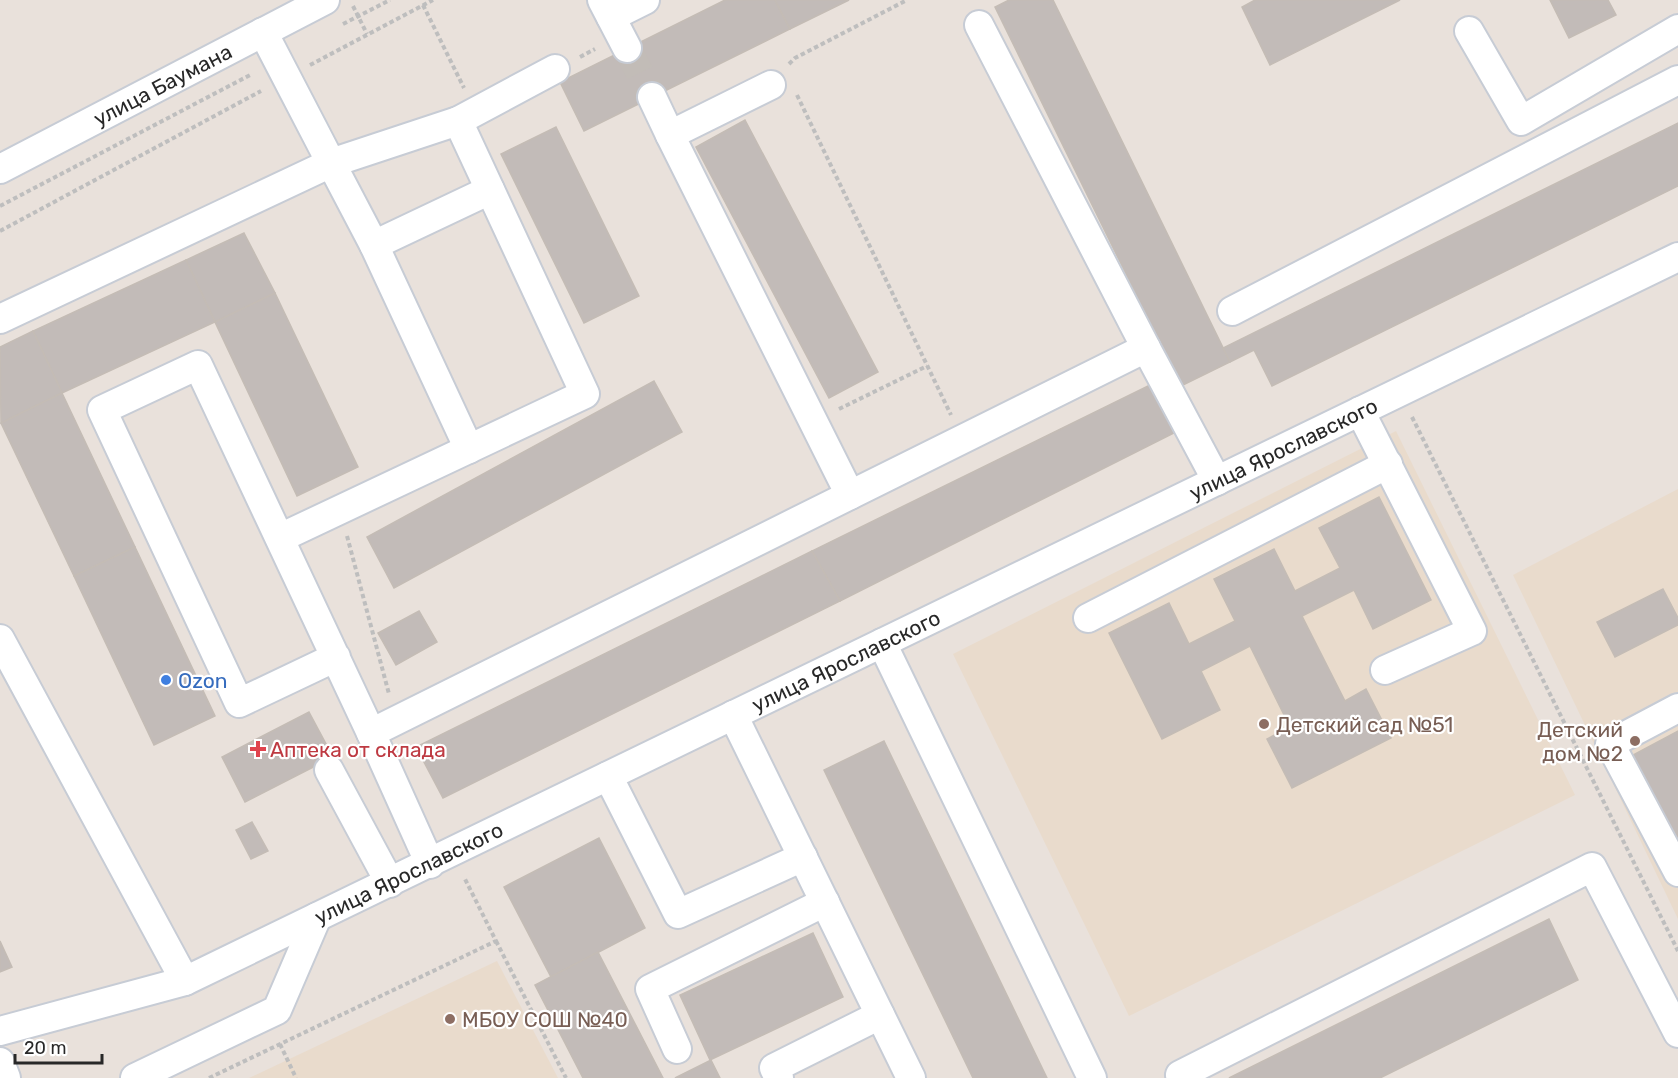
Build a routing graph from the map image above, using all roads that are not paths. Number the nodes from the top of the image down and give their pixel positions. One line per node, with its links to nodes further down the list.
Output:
1 (325, 0): 7 (street, улица Баумана)
2 (645, 0): 3 (street)
3 (616, 25)
4 (978, 25): 21 (street)
5 (1678, 29): 6 (street)
6 (1469, 31)
7 (263, 32): 14 (street); 15 (street, улица Баумана)
8 (555, 69): 12 (street)
9 (1678, 80): 19 (street)
10 (783, 88): 13 (street)
11 (651, 97): 13 (street)
12 (458, 121): 14 (street); 16 (street)
13 (670, 135): 26 (street)
14 (331, 163): 17 (street); 20 (street)
15 (0, 169)
16 (490, 190): 17 (street); 23 (street)
17 (374, 245): 23 (street)
18 (1678, 257): 22 (street, улица Ярославского)
19 (1232, 311)
20 (0, 319)
21 (1146, 348): 25 (street); 26 (street)
22 (1360, 411): 24 (street); 25 (street, улица Ярославского)
23 (469, 449): 27 (street)
24 (1388, 464): 28 (street); 32 (street)
25 (1217, 481): 30 (street, улица Ярославского)
26 (850, 495): 35 (street)
27 (280, 538): 31 (street); 31 (street)
28 (1088, 618)
29 (0, 639): 44 (street)
30 (882, 643): 34 (street, улица Ярославского); 55 (street)
31 (336, 657): 35 (street)
32 (1384, 670)
33 (1678, 708): 40 (street)
34 (733, 716): 37 (street, улица Ярославского); 38 (street)
35 (371, 733): 39 (street)
36 (328, 770): 41 (street)
37 (608, 776): 38 (street); 39 (street, улица Ярославского)
38 (803, 857): 42 (street)
39 (441, 859): 41 (street, улица Ярославского)
40 (1678, 872)
41 (390, 882): 43 (street, улица Ярославского)
42 (825, 902): 45 (street); 48 (street)
43 (317, 917): 44 (street, улица Ярославского); 52 (street)
44 (185, 981): 46 (street, улица Ярославского)
45 (880, 1015): 53 (street); 54 (street)
46 (0, 1031)
47 (1678, 1033): 50 (street)
48 (678, 1048)
49 (0, 1062): 51 (street)
50 (1180, 1075)
51 (6, 1078)
52 (135, 1078)
53 (779, 1078)
54 (911, 1078)
55 (1092, 1078)

